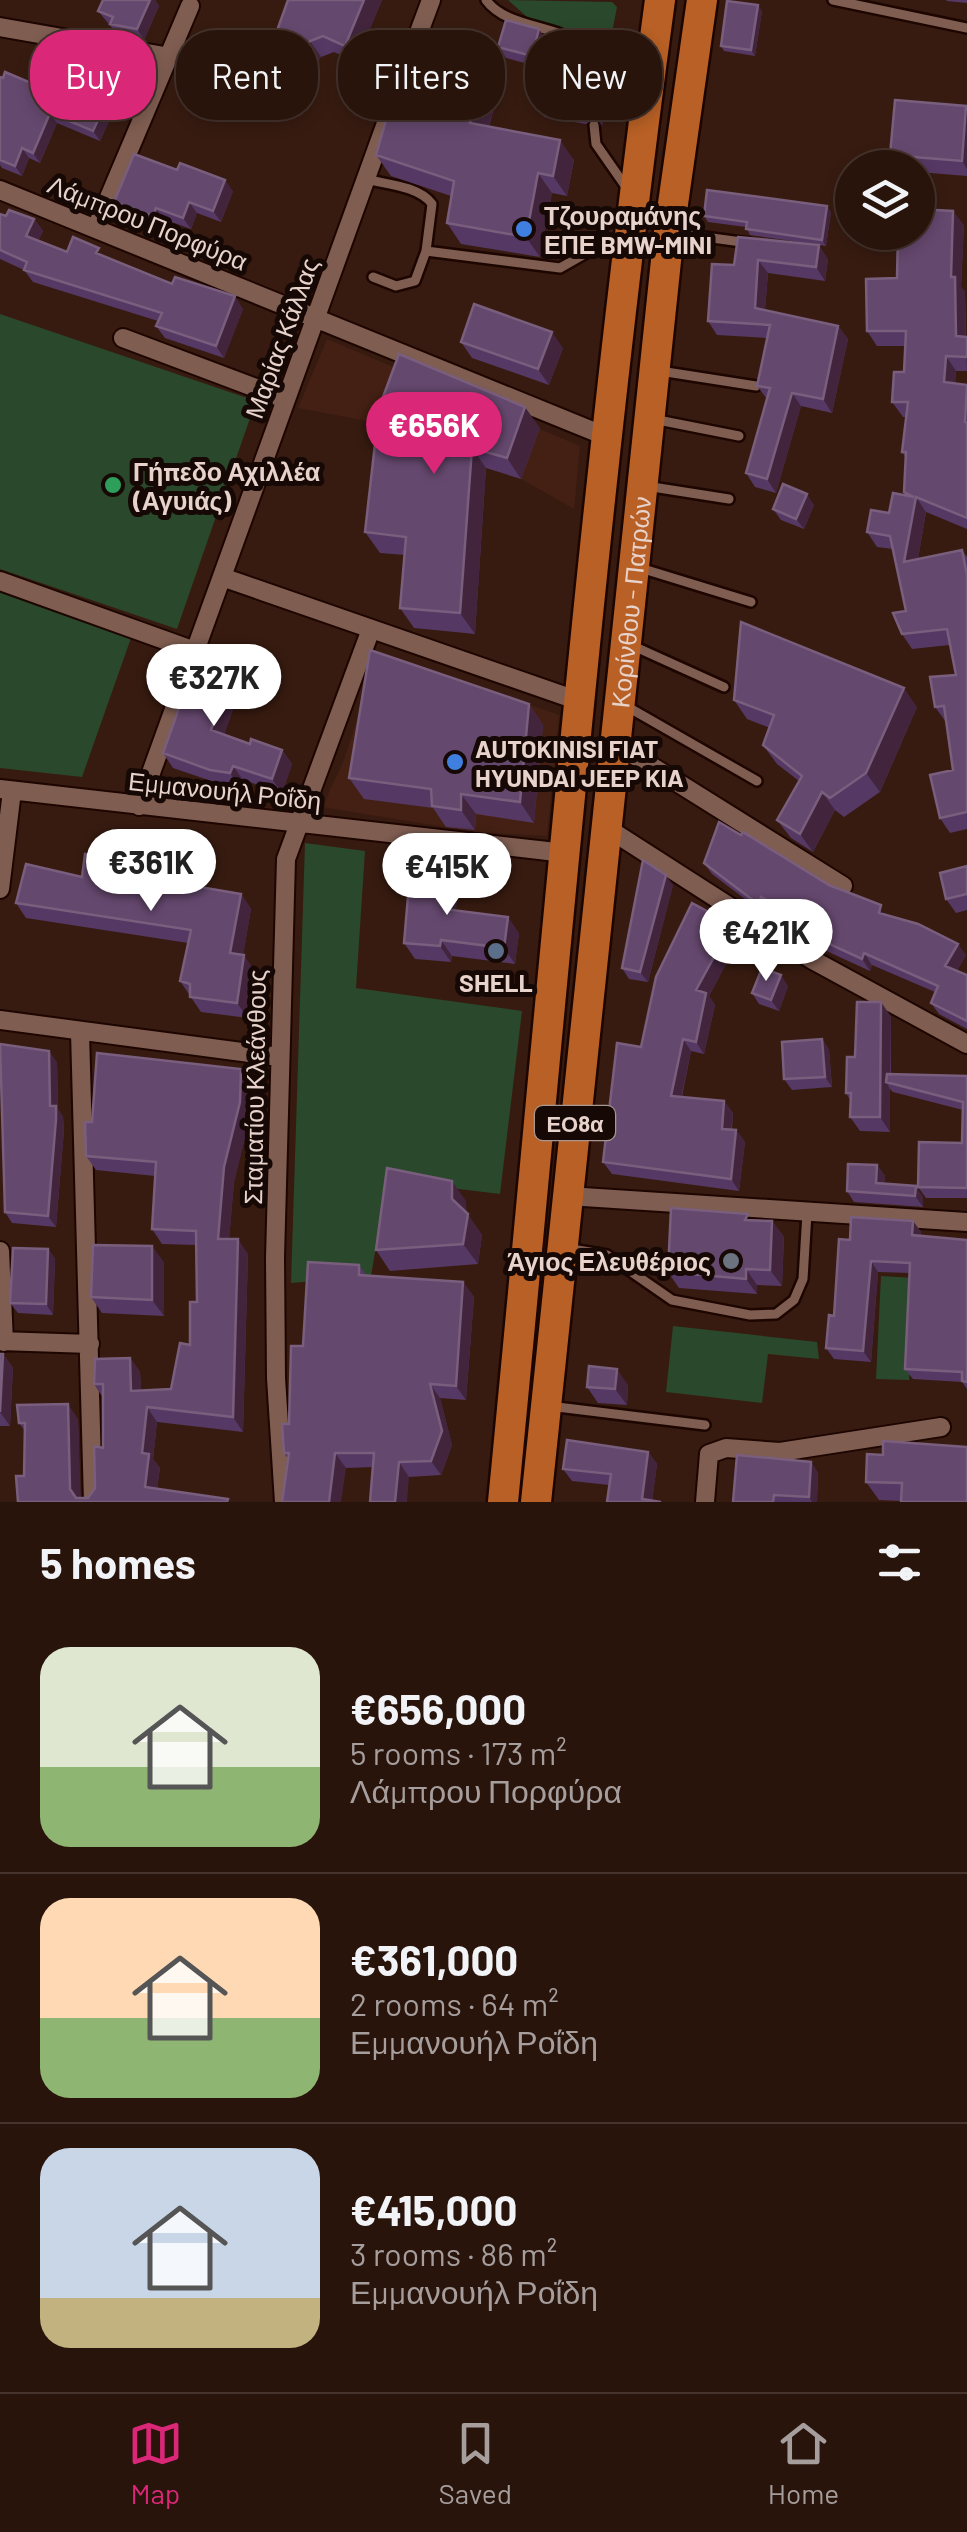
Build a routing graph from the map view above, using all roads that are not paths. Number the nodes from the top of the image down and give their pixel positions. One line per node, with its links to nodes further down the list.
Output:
1 (431, 0): 14 (street, Μαρίας Κάλλας)
2 (486, 0): 9 (lane)
3 (660, 0): 10 (highway, Κορίνθου - Πατρών / ΕΟ8α)
4 (702, 0): 18 (highway, Κορίνθου - Πατρών / ΕΟ8α)
5 (833, 0): 8 (lane)
6 (190, 6): 11 (street)
7 (0, 27): 11 (street)
8 (967, 28)
9 (552, 30)
10 (656, 30)
11 (170, 57): 17 (street)
12 (644, 120): 16 (highway, Κορίνθου - Πατρών / ΕΟ8α)
13 (594, 125): 16 (lane)
14 (365, 179): 21 (lane); 23 (street, Μαρίας Κάλλας)
15 (0, 190): 17 (street, Λάμπρου Πορφύρα)
16 (634, 200): 19 (highway, Κορίνθου - Πατρών / ΕΟ8α)
17 (96, 228): 23 (street, Λάμπρου Πορφύρα)
18 (668, 232): 20 (lane); 25 (highway, Κορίνθου - Πατρών / ΕΟ8α)
19 (629, 235): 21 (lane); 30 (highway, Κορίνθου - Πατρών / ΕΟ8α)
20 (764, 245)
21 (426, 251): 22 (lane)
22 (373, 277)
23 (315, 316): 27 (street, Μαρίας Κάλλας); 30 (street, Λάμπρου Πορφύρα)
24 (123, 338): 27 (street)
25 (654, 370): 26 (lane); 28 (highway, Κορίνθου - Πατρών / ΕΟ8α)
26 (756, 386)
27 (285, 399): 34 (street, Μαρίας Κάλλας)
28 (649, 418): 29 (lane); 31 (highway, Κορίνθου - Πατρών / ΕΟ8α)
29 (739, 436)
30 (610, 438): 41 (highway, Κορίνθου - Πατρών / ΕΟ8α)
31 (643, 486): 32 (lane); 33 (highway, Κορίνθου - Πατρών / ΕΟ8α)
32 (729, 499)
33 (634, 567): 36 (lane); 38 (highway, Κορίνθου - Πατρών / ΕΟ8α)
34 (222, 576): 37 (street); 39 (street, Μαρίας Κάλλας)
35 (0, 581): 39 (street)
36 (751, 602)
37 (371, 628): 41 (street); 47 (street, Σταματίου Κλεάνθους)
38 (626, 643): 40 (lane); 42 (highway, Κορίνθου - Πατρών / ΕΟ8α)
39 (195, 651): 46 (street, Μαρίας Κάλλας)
40 (724, 687)
41 (579, 701): 49 (highway, Κορίνθου - Πατρών / ΕΟ8α)
42 (619, 702): 43 (highway, Κορίνθου - Πατρών / ΕΟ8α); 44 (lane)
43 (616, 744): 48 (highway, Κορίνθου - Πατρών / ΕΟ8α); 50 (street)
44 (757, 781)
45 (6, 790): 46 (street, Εμμανουήλ Ροΐδη); 51 (street)
46 (139, 806): 47 (street, Εμμανουήλ Ροΐδη)
47 (298, 824): 49 (street, Εμμανουήλ Ροΐδη); 55 (street, Σταματίου Κλεάνθους)
48 (604, 826): 54 (street); 56 (highway, Κορίνθου - Πατρών / ΕΟ8α)
49 (564, 852): 69 (highway, Κορίνθου - Πατρών / ΕΟ8α)
50 (843, 886)
51 (0, 888)
52 (0, 1020): 53 (street)
53 (80, 1032): 55 (street); 62 (street)
54 (967, 1044)
55 (279, 1057): 68 (street, Σταματίου Κλεάνθους)
56 (568, 1196): 57 (street); 59 (highway, Κορίνθου - Πατρών / ΕΟ8α)
57 (807, 1213): 58 (street); 59 (lane)
58 (967, 1222)
59 (564, 1248): 63 (highway, Κορίνθου - Πατρών / ΕΟ8α)
60 (0, 1251): 61 (street)
61 (2, 1341): 62 (street)
62 (90, 1344): 67 (street)
63 (547, 1406): 64 (lane); 66 (highway, Κορίνθου - Πατρών / ΕΟ8α)
64 (705, 1425)
65 (941, 1427): 70 (street)
66 (538, 1500)
67 (93, 1502)
68 (284, 1502)
69 (503, 1502)
70 (705, 1502)

